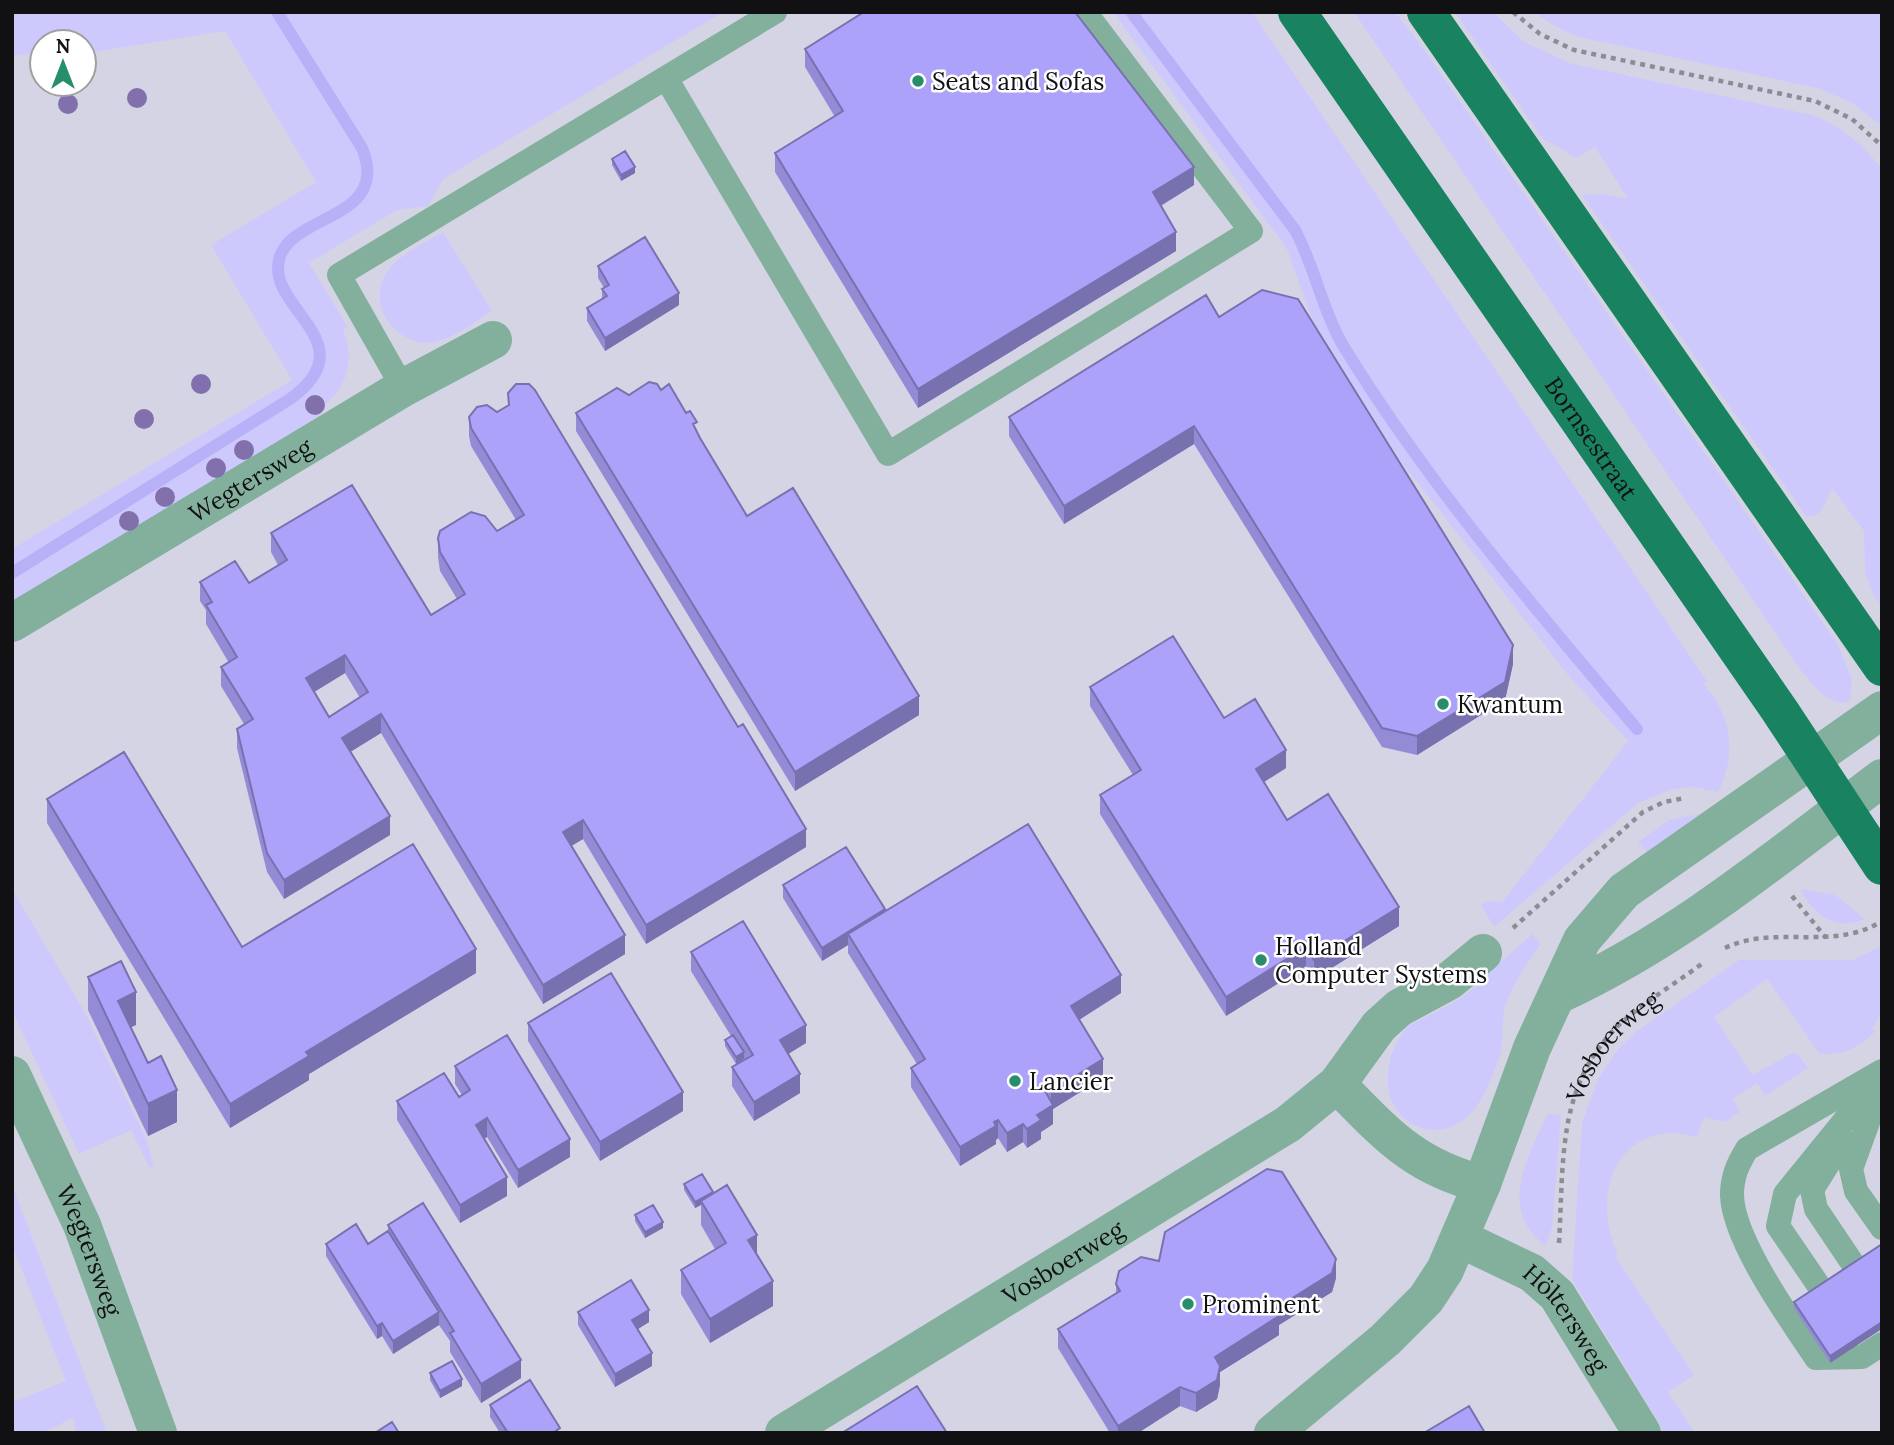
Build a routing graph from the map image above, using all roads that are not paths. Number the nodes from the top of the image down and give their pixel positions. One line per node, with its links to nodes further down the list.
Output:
1 (775, 12): 5 (lane)
2 (1085, 12): 5 (lane)
3 (1297, 12): 11 (main road, Bornsestraat)
4 (1426, 12): 9 (main road)
5 (666, 78): 7 (lane)
6 (493, 340): 7 (street, Wegtersweg)
7 (403, 388): 8 (street, Wegtersweg)
8 (12, 623)
9 (1882, 667)
10 (1882, 710): 11 (street)
11 (1811, 760): 13 (main road, Bornsestraat); 16 (street)
12 (1882, 778): 13 (street, Vosboerweg)
13 (1843, 807): 14 (main road, Bornsestraat); 16 (street, Vosboerweg)
14 (1882, 866)
15 (1483, 953): 20 (street, Vosboerweg)
16 (1558, 995): 22 (street)
17 (1882, 1074): 25 (lane); 26 (lane); 27 (lane)
18 (12, 1075): 21 (street, Wegtersweg)
19 (1882, 1083): 23 (lane)
20 (1337, 1084): 22 (street); 29 (street, Vosboerweg)
21 (20, 1112): 28 (street, Wegtersweg)
22 (1482, 1184): 24 (street)
23 (1882, 1227)
24 (1461, 1239): 30 (street); 31 (street, Höltersweg)
25 (1855, 1267)
26 (1821, 1289)
27 (1882, 1344)
28 (158, 1433)
29 (784, 1433)
30 (1273, 1433)
31 (1642, 1433)

